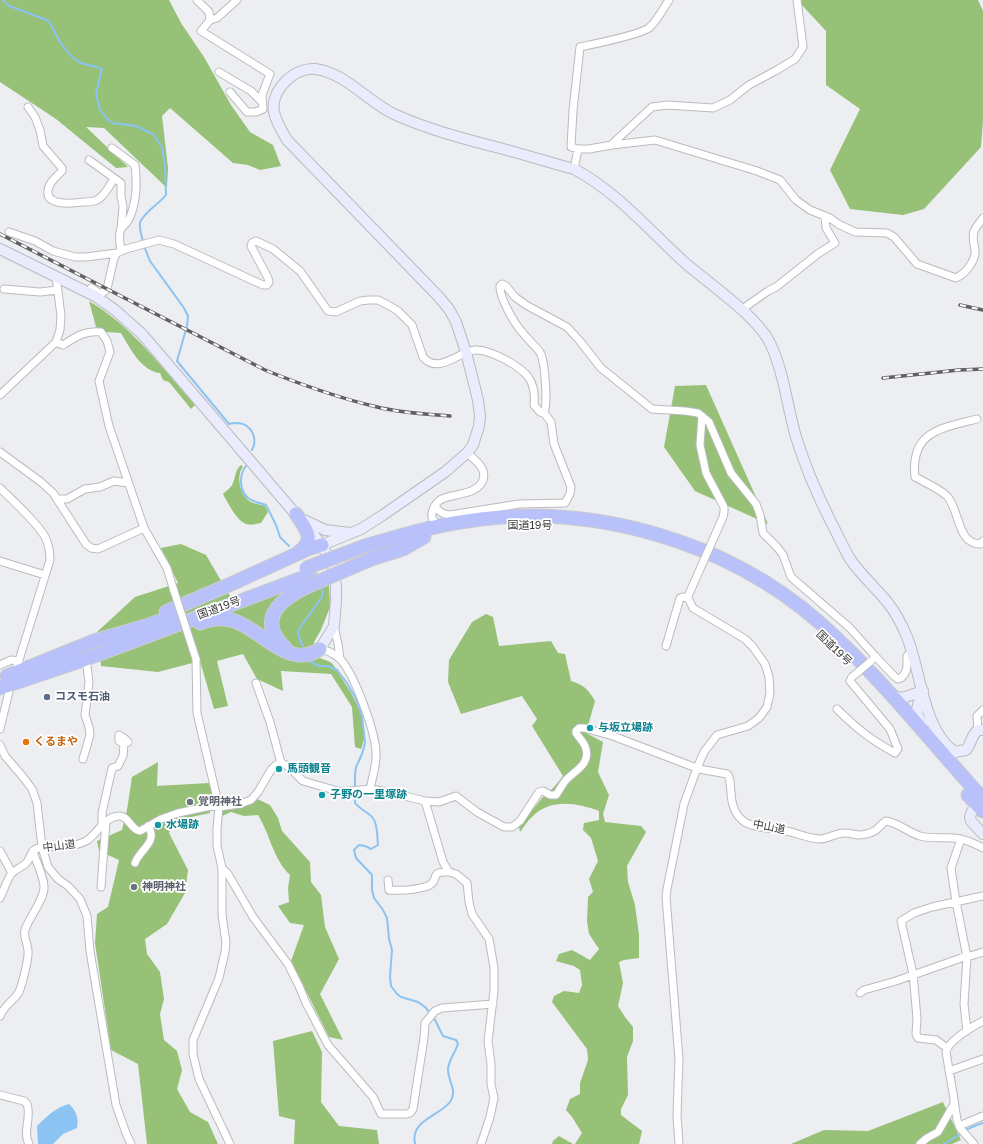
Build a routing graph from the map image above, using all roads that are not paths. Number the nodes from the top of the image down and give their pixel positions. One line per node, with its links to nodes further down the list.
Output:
1 (197, 0): 5 (street)
2 (237, 0): 5 (street)
3 (669, 0): 13 (street)
4 (797, 0): 11 (street)
5 (210, 20): 8 (street)
6 (219, 72): 8 (street)
7 (230, 92): 8 (street)
8 (262, 105): 10 (street)
9 (28, 107): 16 (street)
10 (274, 111): 15 (street); 29 (street)
11 (612, 145): 13 (street); 17 (street)
12 (112, 148): 19 (street)
13 (578, 149): 15 (street)
14 (89, 160): 16 (street)
15 (574, 170): 27 (street)
16 (114, 179): 19 (street)
17 (825, 216): 18 (street); 27 (street)
18 (983, 218)
19 (121, 229): 22 (street)
20 (9, 232): 22 (street)
21 (0, 249): 23 (street)
22 (119, 252): 26 (street); 29 (street)
23 (56, 276): 25 (street); 26 (street)
24 (4, 289): 25 (street)
25 (58, 290): 28 (street)
26 (87, 292): 40 (street)
27 (741, 310): 58 (street)
28 (56, 342): 30 (street); 36 (street)
29 (466, 352): 31 (street); 35 (street)
30 (0, 395)
31 (544, 413): 32 (street); 39 (street)
32 (702, 416): 52 (street, bridge); 60 (street)
33 (977, 419): 44 (street)
34 (0, 452): 38 (street)
35 (467, 453): 39 (street); 43 (street)
36 (128, 483): 38 (street); 42 (street)
37 (0, 488): 49 (street)
38 (57, 499): 42 (street)
39 (435, 506): 41 (street)
40 (296, 514): 43 (street); 45 (street); 47 (highway)
41 (439, 526): 46 (highway, 国道19号); 68 (highway, 国道19号)
42 (144, 528): 83 (street, bridge)
43 (357, 531): 45 (street); 51 (street)
44 (983, 541)
45 (322, 545): 47 (highway); 51 (street)
46 (368, 553): 50 (highway, 国道19号, bridge); 84 (highway, 国道19号)
47 (296, 555): 54 (highway)
48 (0, 561): 49 (street)
49 (45, 575): 63 (street)
50 (310, 575): 54 (highway, 国道19号); 56 (highway, 国道19号); 59 (highway)
51 (336, 589): 53 (street)
52 (689, 596): 55 (street); 79 (street)
53 (334, 626): 57 (street); 62 (street)
54 (94, 641): 65 (highway, 国道19号)
55 (666, 646)
56 (114, 648): 59 (highway); 61 (highway, 国道19号)
57 (320, 649): 59 (highway); 62 (street)
58 (912, 651): 60 (street); 67 (street)
59 (288, 652)
60 (875, 656): 69 (street, bridge)
61 (86, 659): 65 (highway, 国道19号); 77 (street)
62 (340, 659): 80 (street)
63 (19, 660): 64 (street); 65 (street)
64 (0, 665)
65 (6, 681): 71 (street)
66 (256, 682): 78 (street)
67 (923, 691): 68 (street); 73 (street); 74 (street)
68 (891, 695): 74 (highway, 国道19号)
69 (837, 709)
70 (983, 710): 73 (street)
71 (2, 711): 72 (street)
72 (0, 729)
73 (980, 730)
74 (928, 738): 81 (highway, 国道19号)
75 (128, 742): 85 (street)
76 (0, 745): 89 (street)
77 (83, 759)
78 (281, 763): 80 (street); 83 (street)
79 (697, 768): 82 (street, 中山道); 88 (street, 中山道); 121 (street)
80 (370, 789): 82 (street)
81 (983, 799)
82 (425, 801): 95 (street)
83 (219, 807): 86 (street); 94 (street)
84 (978, 811): 87 (street)
85 (104, 822): 86 (street); 89 (street, 中山道); 98 (street)
86 (148, 826): 93 (street)
87 (983, 834)
88 (961, 839): 90 (street, 中山道); 101 (street)
89 (42, 847): 92 (street, 中山道); 118 (street)
90 (983, 848)
91 (0, 851): 96 (street)
92 (33, 851): 96 (street, 中山道); 107 (street)
93 (135, 863)
94 (222, 868): 106 (street); 119 (street)
95 (449, 872): 97 (street); 106 (street)
96 (12, 873): 100 (street, 中山道)
97 (388, 880)
98 (101, 887)
99 (983, 896): 101 (street)
100 (0, 898)
101 (956, 902): 103 (street); 104 (street)
102 (983, 952): 103 (street)
103 (967, 957): 104 (street); 109 (street)
104 (913, 974): 105 (street); 110 (street)
105 (860, 993)
106 (493, 1004): 120 (street)
107 (0, 1016)
108 (983, 1021): 109 (street)
109 (967, 1031): 110 (street)
110 (947, 1048): 112 (street)
111 (983, 1059): 112 (street)
112 (949, 1071): 114 (street)
113 (0, 1095): 117 (street)
114 (954, 1104): 116 (street); 122 (street)
115 (983, 1116): 116 (street)
116 (960, 1127): 123 (street)
117 (29, 1144)
118 (131, 1144)
119 (230, 1144)
120 (481, 1144)
121 (679, 1144)
122 (920, 1144)
123 (974, 1144)

